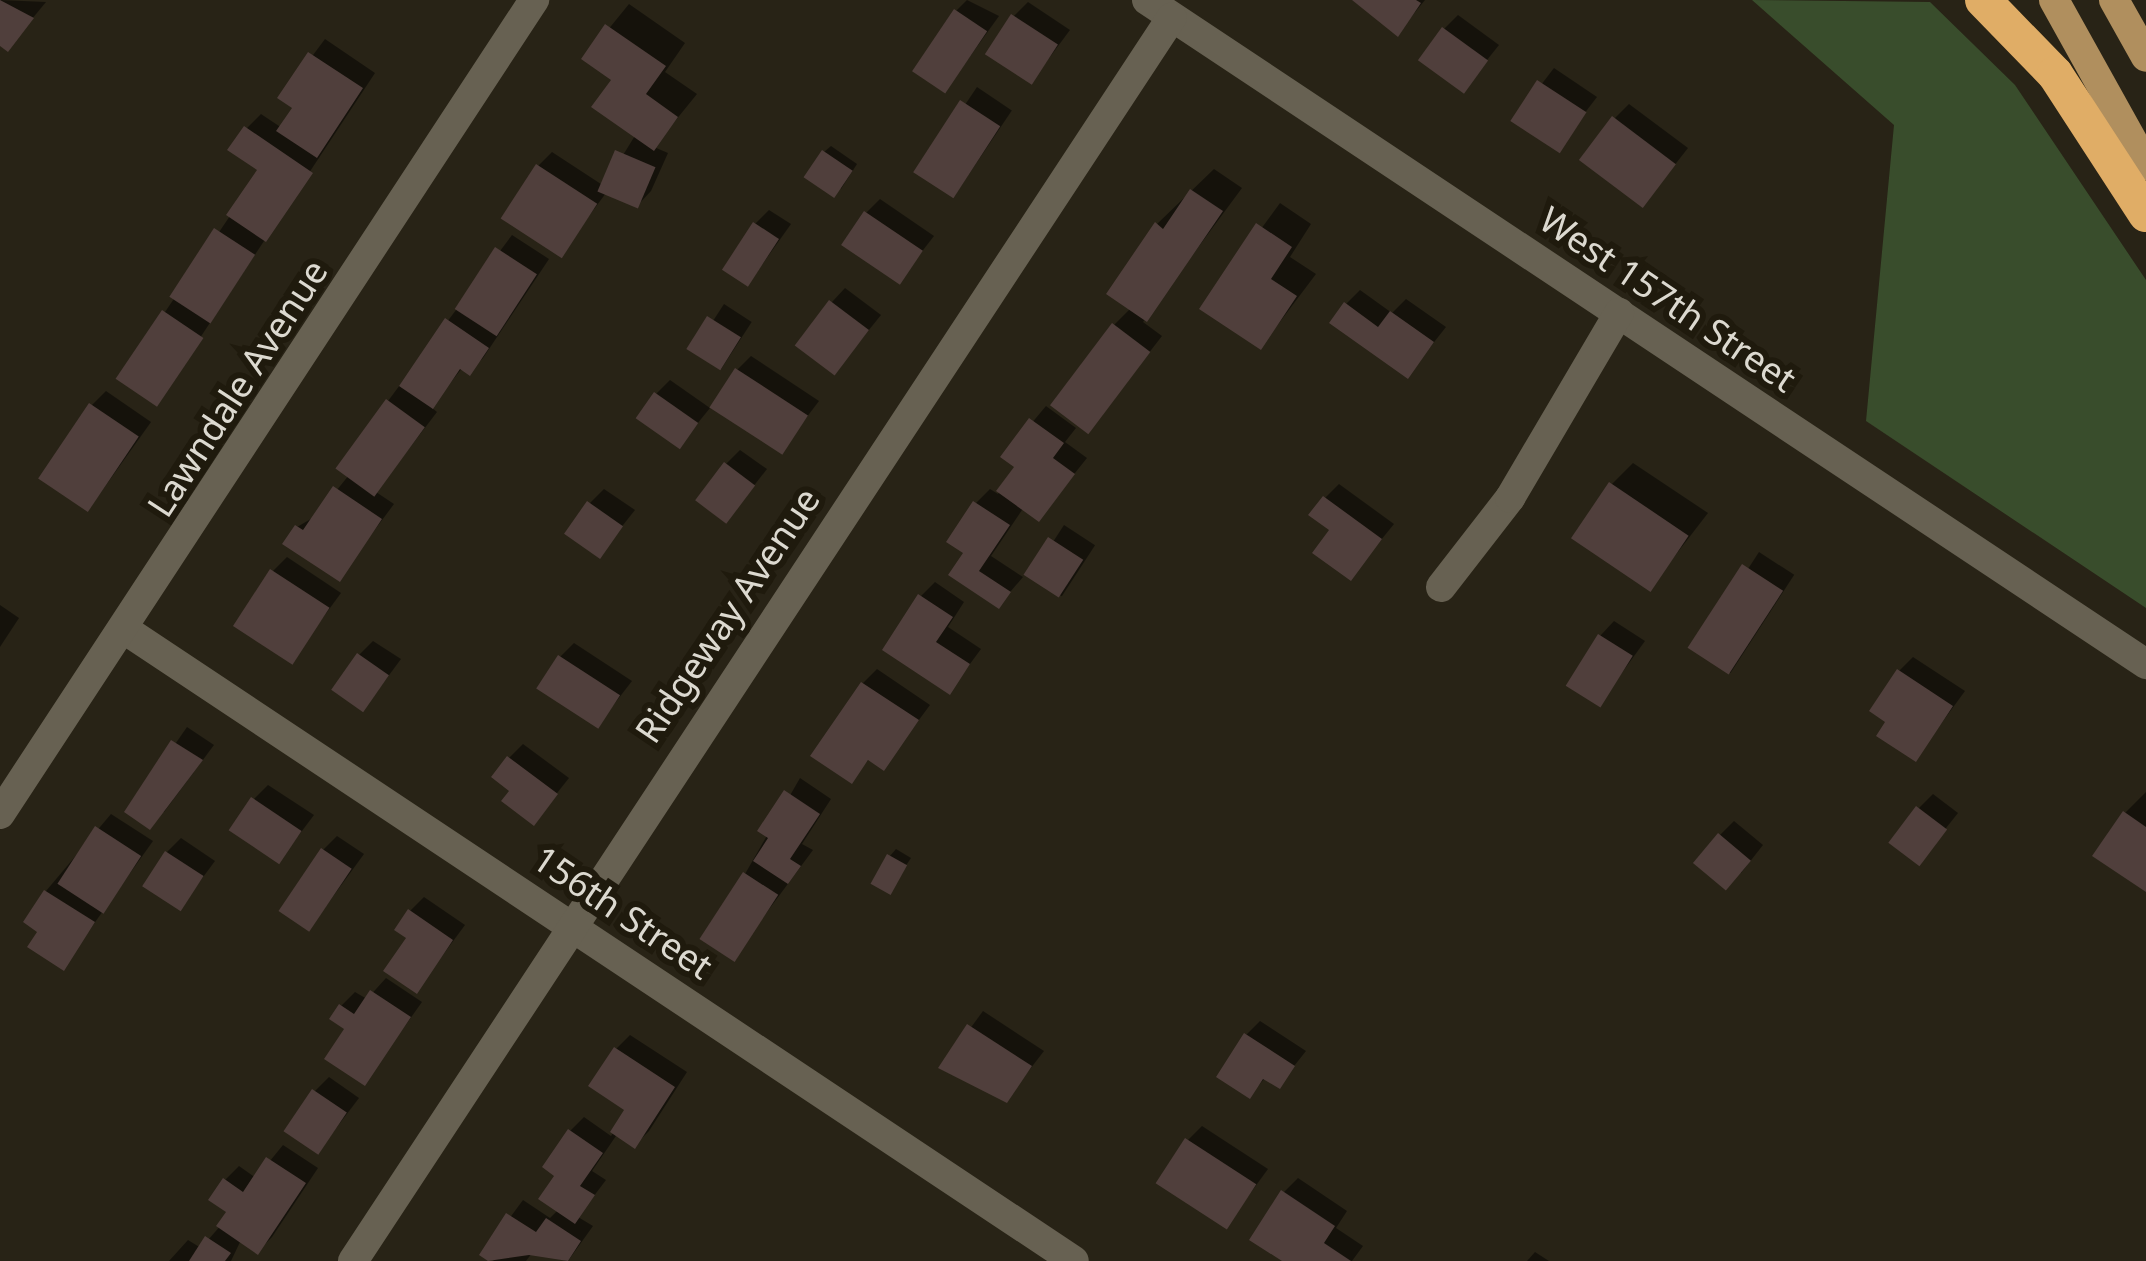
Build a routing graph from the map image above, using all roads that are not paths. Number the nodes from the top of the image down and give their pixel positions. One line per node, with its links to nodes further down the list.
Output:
1 (534, 0): 11 (street, Lawndale Avenue)
2 (1983, 0): 8 (highway)
3 (2054, 0): 7 (main road)
4 (2114, 0): 6 (main road)
5 (1159, 8): 9 (street, West 157th Street); 14 (street, Ridgeway Avenue)
6 (2146, 57)
7 (2146, 165)
8 (2146, 214)
9 (1618, 314): 10 (street); 12 (street, West 157th Street)
10 (1441, 587)
11 (127, 631): 13 (street, Lawndale Avenue); 14 (street, 156th Street)
12 (2146, 664)
13 (0, 814)
14 (569, 923): 15 (street, Ridgeway Avenue); 16 (street, 156th Street)
15 (353, 1261)
16 (1074, 1261)

